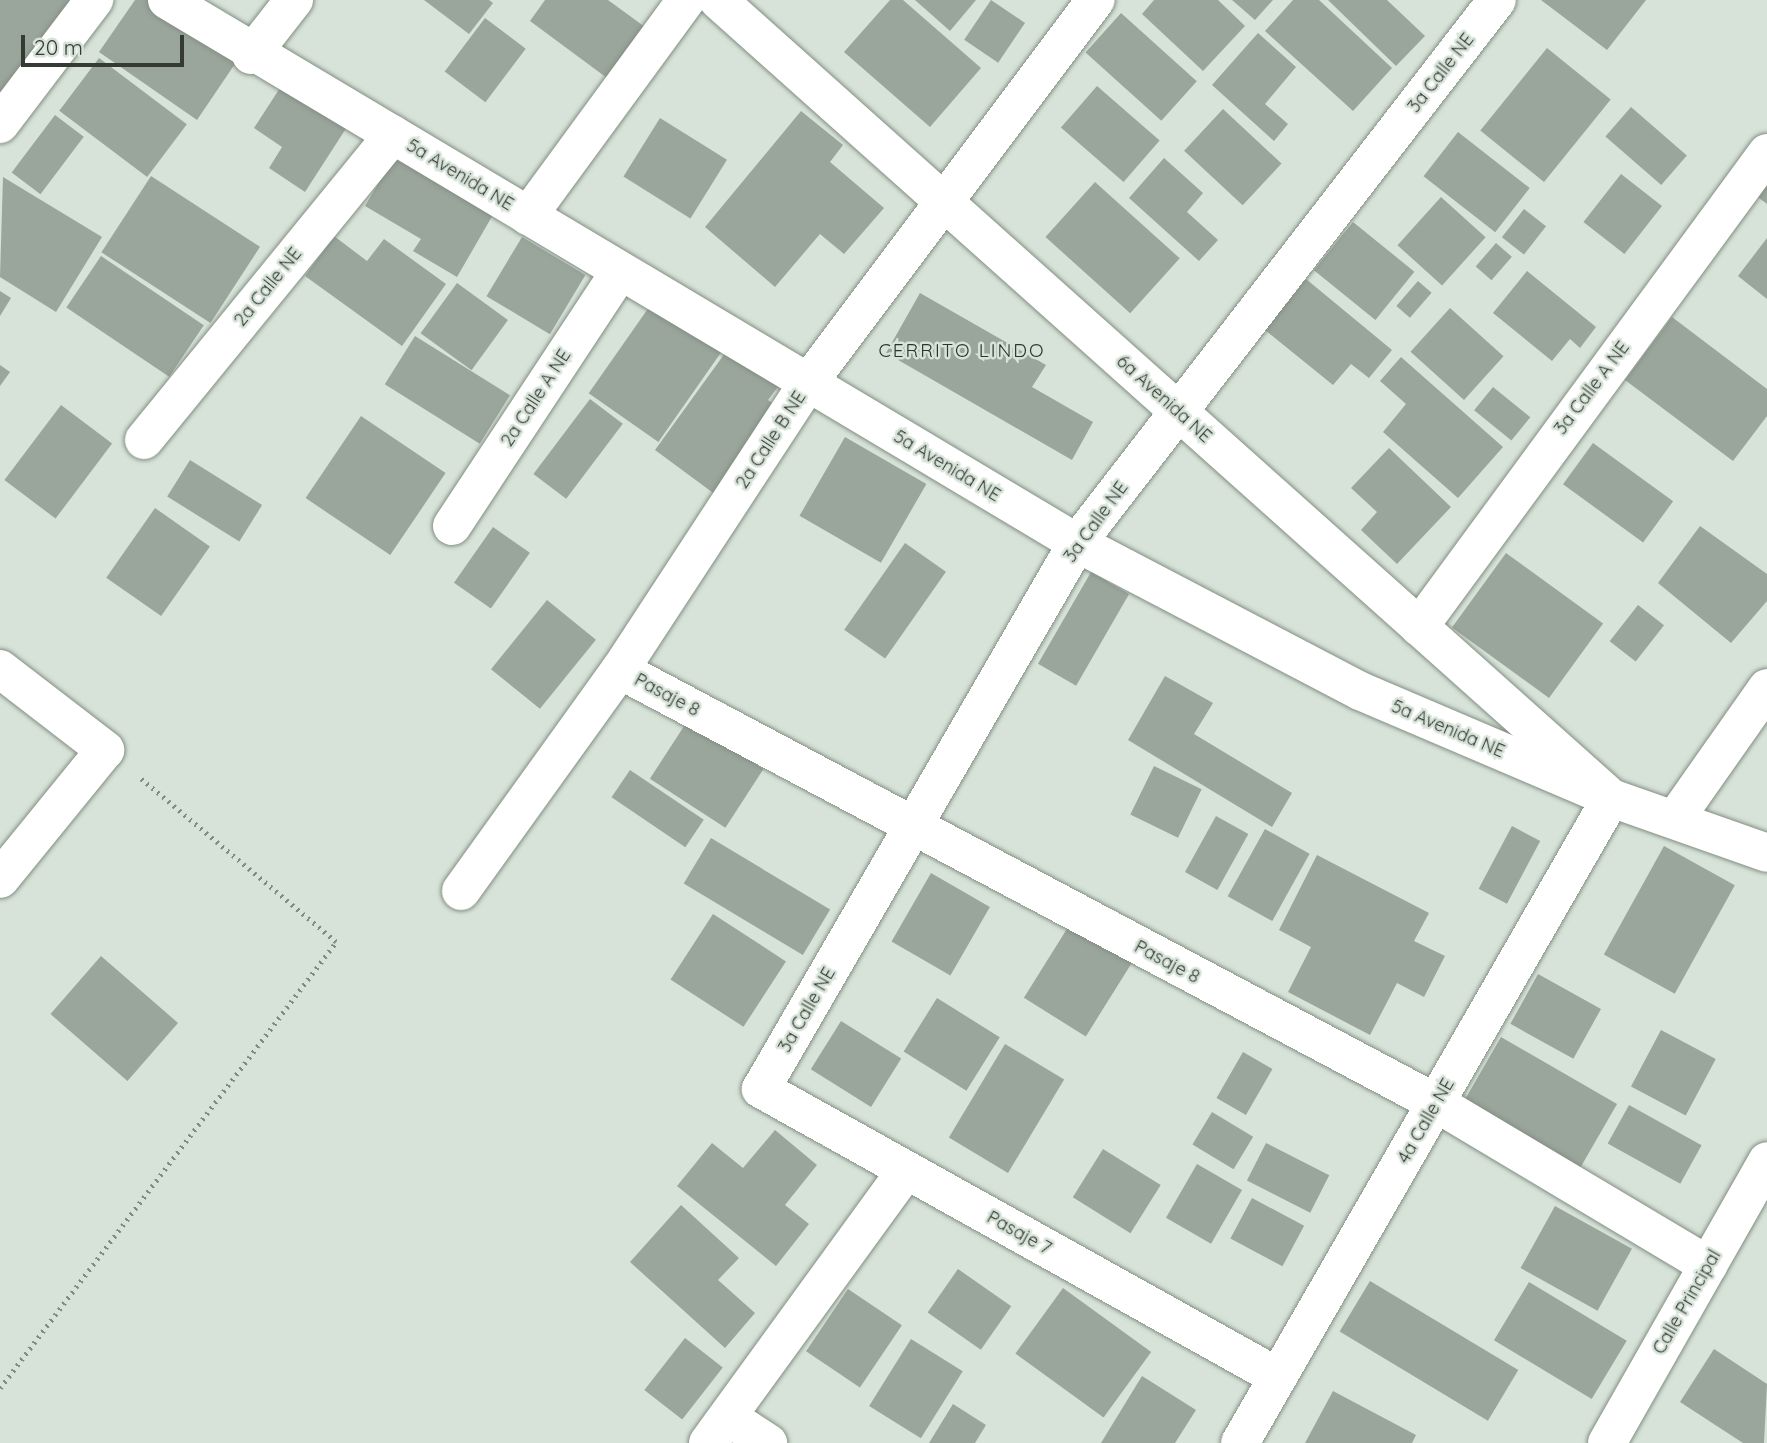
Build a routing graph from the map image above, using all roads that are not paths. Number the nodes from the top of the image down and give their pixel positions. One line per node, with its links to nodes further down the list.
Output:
1 (94, 0): 9 (street)
2 (167, 0): 8 (street, 5a Avenida NE)
3 (294, 0): 8 (street)
4 (686, 0): 13 (street)
5 (718, 0): 12 (street, 6a Avenida NE)
6 (1096, 0): 12 (street, 2a Calle B NE)
7 (1497, 0): 16 (street, 3a Calle NE)
8 (251, 55): 10 (street, 5a Avenida NE)
9 (0, 124)
10 (393, 135): 13 (street, 5a Avenida NE); 17 (street, 2a Calle NE)
11 (1767, 152): 20 (street, 3a Calle A NE)
12 (943, 201): 15 (street, 2a Calle B NE); 16 (street, 6a Avenida NE)
13 (528, 216): 14 (street, 5a Avenida NE)
14 (620, 271): 15 (street, 5a Avenida NE); 18 (street, 2a Calle A NE)
15 (808, 383): 19 (street, 5a Avenida NE); 22 (street, 2a Calle B NE)
16 (1180, 412): 19 (street, 3a Calle NE); 20 (street, 6a Avenida NE)
17 (144, 440)
18 (452, 526)
19 (1077, 543): 24 (street, 5a Avenida NE); 26 (street, 3a Calle NE)
20 (1419, 627): 24 (street, 6a Avenida NE)
21 (0, 669): 28 (street)
22 (620, 670): 26 (street, Pasaje 8); 29 (street, 2a Calle B NE)
23 (1767, 688): 25 (street)
24 (1611, 798): 25 (street, 5a Avenida NE); 31 (street, 4a Calle NE)
25 (1675, 819): 27 (street, 5a Avenida NE)
26 (914, 828): 30 (street, 3a Calle NE); 31 (street, Pasaje 8)
27 (1767, 853)
28 (0, 880)
29 (461, 891)
30 (761, 1089): 33 (street, Pasaje 7)
31 (1436, 1103): 35 (street, Pasaje 8); 36 (street, 4a Calle NE)
32 (1767, 1161): 34 (street, Calle Principal)
33 (906, 1170): 36 (street, Pasaje 7); 37 (street)
34 (1753, 1217): 35 (street, Calle Principal)
35 (1708, 1265): 40 (street, Calle Principal)
36 (1278, 1377): 39 (street, 4a Calle NE)
37 (718, 1430): 38 (street)
38 (768, 1443)
39 (1240, 1443)
40 (1607, 1443)

